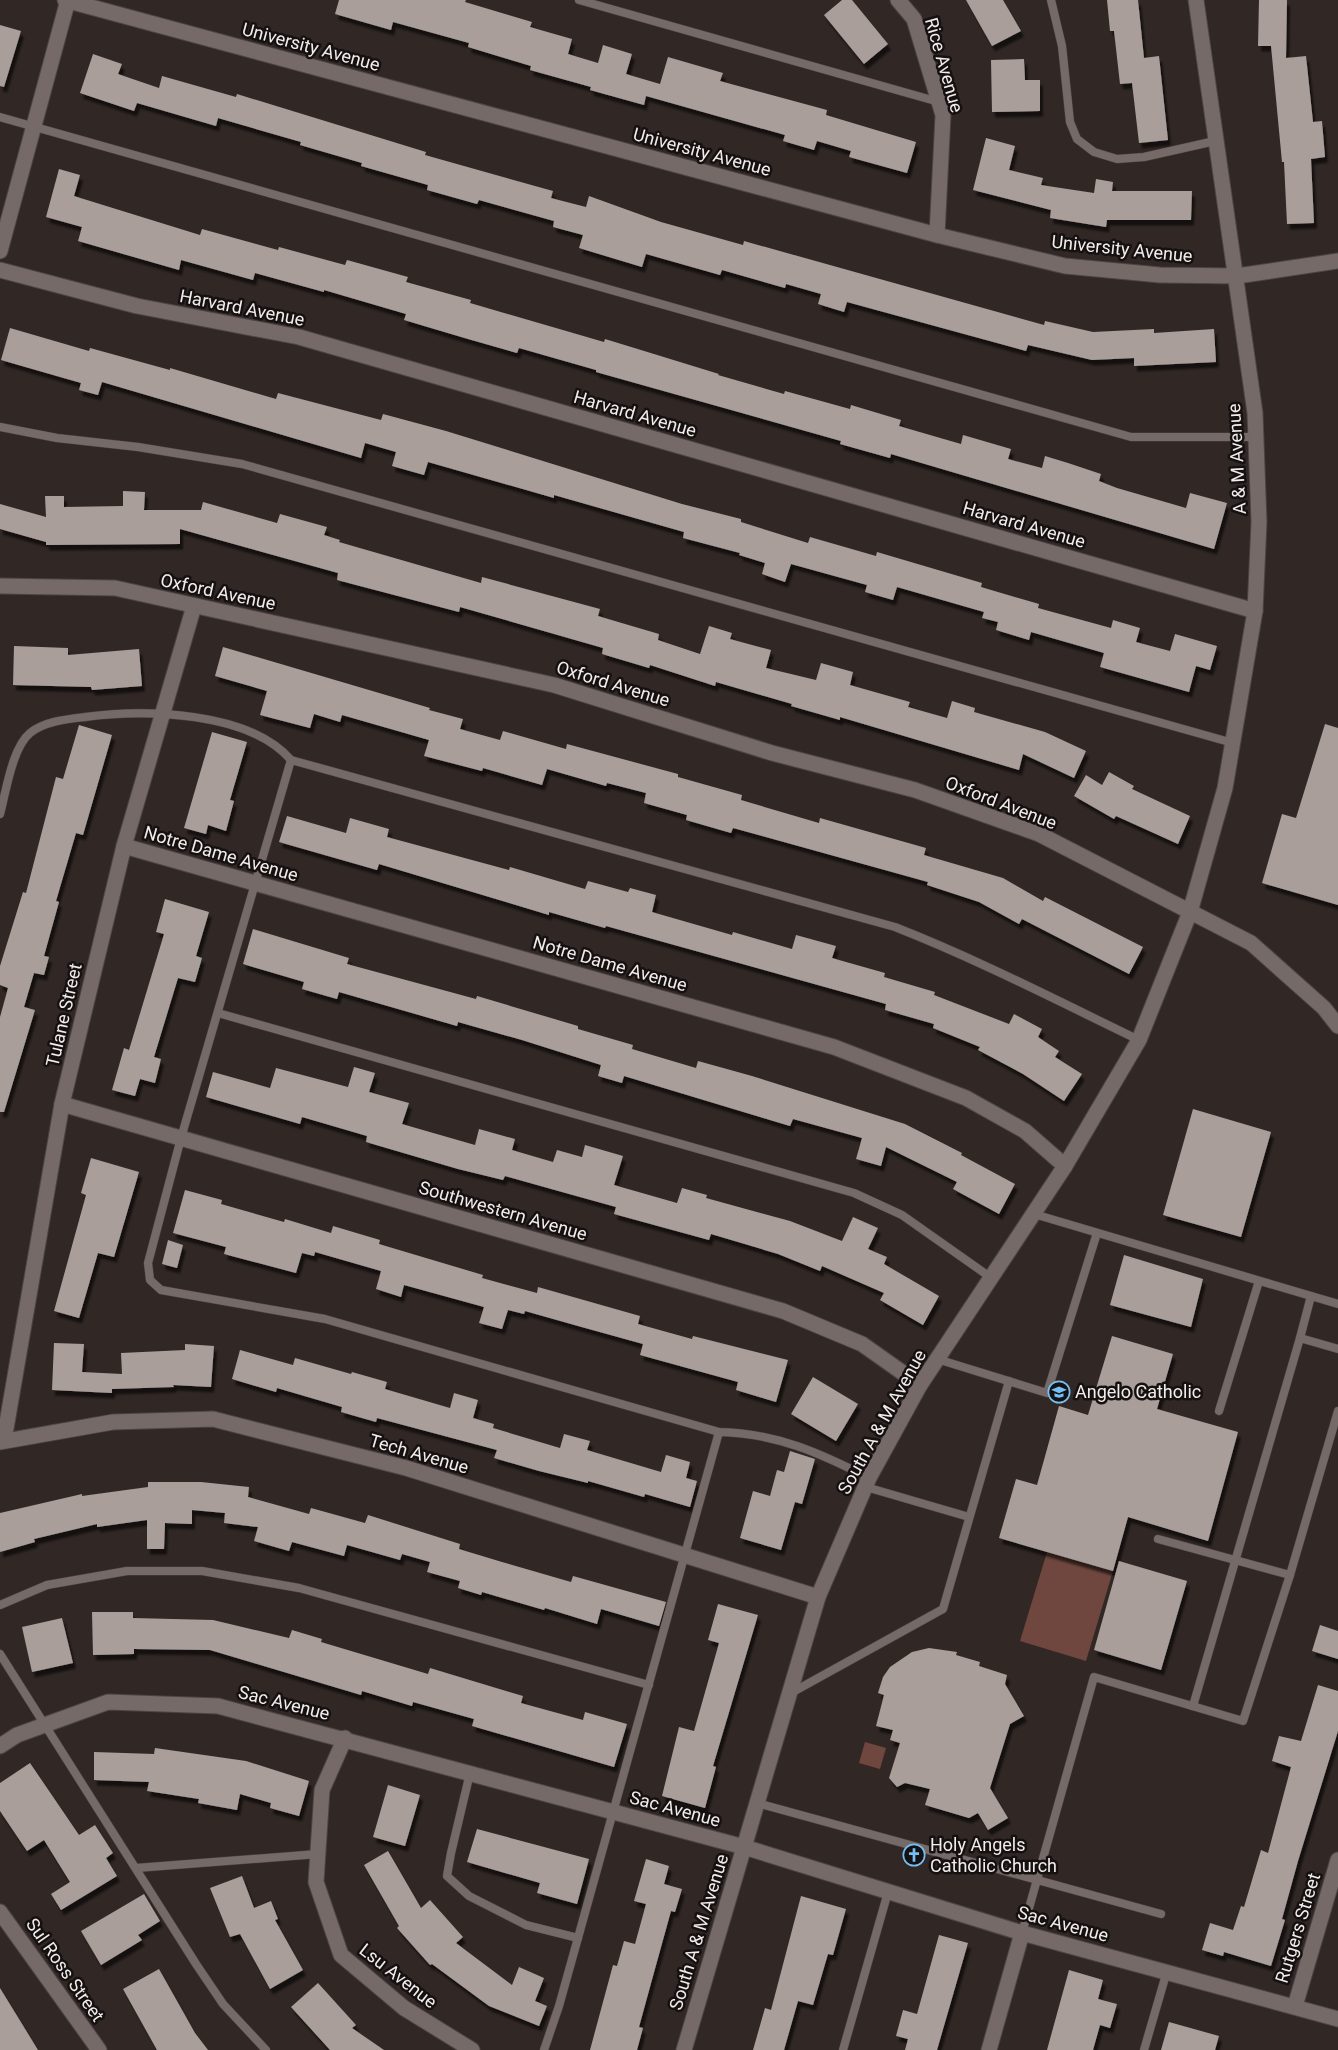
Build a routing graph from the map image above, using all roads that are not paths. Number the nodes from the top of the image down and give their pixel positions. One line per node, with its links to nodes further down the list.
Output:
1 (67, 0): 8 (street); 10 (street, University Avenue)
2 (579, 0): 6 (lane)
3 (898, 0): 6 (street, Rice Avenue)
4 (1051, 0): 9 (lane)
5 (1196, 0): 9 (street, A & M Avenue)
6 (939, 102): 10 (street, Rice Avenue)
7 (0, 116): 8 (lane)
8 (34, 126): 11 (street); 16 (lane)
9 (1215, 141): 14 (street, A & M Avenue)
10 (937, 235): 14 (street, University Avenue)
11 (0, 252)
12 (1338, 262): 14 (street, University Avenue)
13 (0, 270): 19 (street, Harvard Avenue)
14 (1237, 276): 16 (street, A & M Avenue)
15 (0, 427): 21 (lane)
16 (1256, 437): 19 (street, A & M Avenue)
17 (0, 586): 18 (street, Oxford Avenue)
18 (194, 606): 20 (street, Tulane Street); 26 (street, Oxford Avenue)
19 (1255, 611): 21 (street, A & M Avenue)
20 (163, 712): 22 (lane); 23 (lane); 24 (street, Tulane Street)
21 (1233, 743): 26 (street, A & M Avenue)
22 (291, 760): 25 (lane); 29 (lane)
23 (0, 814)
24 (124, 846): 25 (street, Notre Dame Avenue); 30 (street, Tulane Street)
25 (256, 883): 27 (lane); 32 (street, Notre Dame Avenue)
26 (1190, 912): 28 (street, Oxford Avenue); 29 (street, South A & M Avenue)
27 (218, 1013): 31 (lane); 35 (lane)
28 (1338, 1026)
29 (1139, 1040): 32 (street, South A & M Avenue)
30 (62, 1104): 31 (street, Southwestern Avenue); 47 (street, Tulane Street)
31 (181, 1138): 43 (street, Southwestern Avenue); 46 (lane)
32 (1065, 1166): 33 (street, South A & M Avenue)
33 (1034, 1214): 34 (lane); 35 (street, South A & M Avenue)
34 (1097, 1233): 36 (lane); 42 (lane)
35 (990, 1277): 41 (street, South A & M Avenue)
36 (1259, 1281): 37 (lane); 44 (lane)
37 (1310, 1296): 38 (lane); 39 (lane)
38 (1338, 1304)
39 (1300, 1338): 40 (lane); 52 (lane)
40 (1338, 1349)
41 (937, 1359): 42 (lane); 43 (street, South A & M Avenue)
42 (1009, 1381): 49 (lane)
43 (920, 1385): 48 (street, South A & M Avenue)
44 (1219, 1411)
45 (1338, 1411): 53 (lane)
46 (720, 1432): 48 (lane); 51 (lane)
47 (2, 1441): 51 (street, Tech Avenue)
48 (867, 1483): 49 (lane); 54 (street, South A & M Avenue)
49 (969, 1517): 58 (lane)
50 (1158, 1539): 52 (lane)
51 (686, 1556): 54 (street, Tech Avenue); 57 (lane)
52 (1236, 1559): 53 (lane); 59 (lane)
53 (1290, 1575): 59 (lane)
54 (818, 1597): 58 (street, South A & M Avenue)
55 (0, 1605): 57 (lane)
56 (0, 1654): 60 (lane)
57 (649, 1685): 65 (lane)
58 (790, 1694): 64 (street, South A & M Avenue)
59 (1194, 1706): 70 (lane)
60 (44, 1726): 61 (street, Sac Avenue); 62 (street, Sac Avenue); 69 (lane)
61 (345, 1738): 63 (street, Sac Avenue); 67 (street, Lsu Avenue)
62 (0, 1746)
63 (470, 1772): 65 (street, Sac Avenue); 75 (lane)
64 (757, 1803): 66 (street, South A & M Avenue); 70 (lane)
65 (613, 1811): 66 (street, Sac Avenue); 75 (lane)
66 (744, 1847): 71 (street, Sac Avenue); 83 (street, South A & M Avenue)
67 (318, 1854): 69 (lane); 81 (street, Lsu Avenue)
68 (1338, 1860): 77 (street, Rutgers Street)
69 (136, 1868): 80 (lane)
70 (1036, 1880): 73 (lane); 74 (lane)
71 (888, 1892): 74 (street, Sac Avenue); 84 (lane)
72 (0, 1912): 79 (street, Sul Ross Street)
73 (1162, 1914)
74 (1022, 1933): 76 (street, Sac Avenue); 85 (street)
75 (578, 1938): 82 (lane)
76 (1167, 1972): 77 (street, Sac Avenue); 86 (lane)
77 (1295, 2006): 78 (street, Sac Avenue)
78 (1338, 2019)
79 (99, 2050)
80 (266, 2050)
81 (472, 2050)
82 (544, 2050)
83 (684, 2050)
84 (843, 2050)
85 (989, 2050)
86 (1144, 2050)

